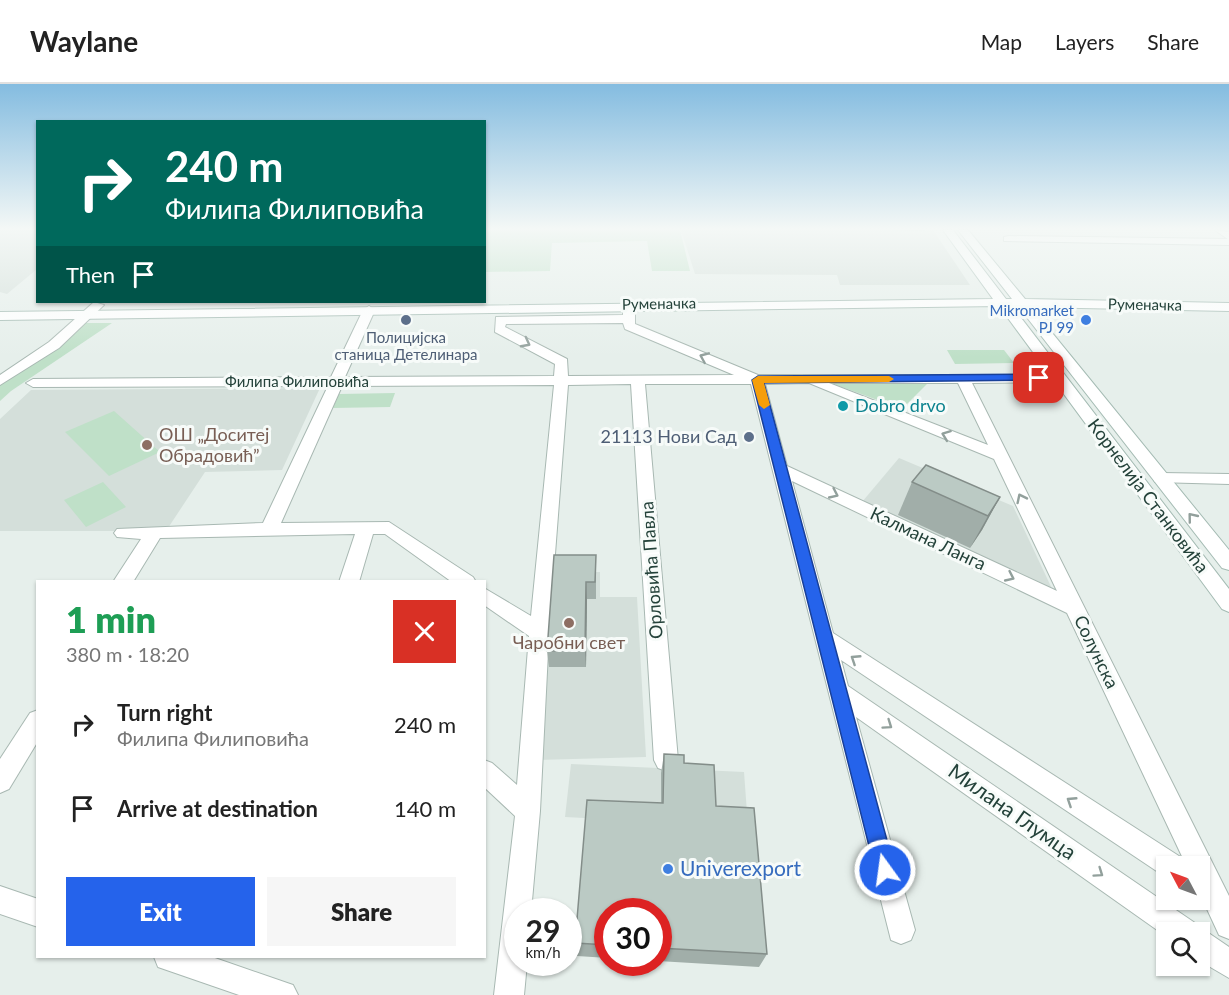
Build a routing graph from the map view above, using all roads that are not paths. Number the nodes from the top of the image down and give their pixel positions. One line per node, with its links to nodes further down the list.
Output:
1 (979, 273): 3 (street, Корнелија Станковића)
2 (997, 273): 4 (street, Корнелија Станковића)
3 (997, 298): 4 (street, Руменачка); 6 (street, Руменачка); 11 (street, Руменачка); 14 (street, Корнелија Станковића)
4 (1018, 299): 5 (street, Руменачка); 9 (street, Руменачка); 24 (street, Корнелија Станковића)
5 (1229, 299)
6 (486, 300)
7 (366, 306): 10 (street, Руменачка); 11 (street, Руменачка); 20 (street)
8 (0, 307): 10 (street)
9 (1229, 307)
10 (94, 310): 12 (street); 18 (street)
11 (629, 312): 17 (street, Филипа Филиповића, one-way to 11); 19 (street, Руменачка, one-way to 19)
12 (0, 316)
13 (963, 378): 14 (street, Филипа Филиповића); 15 (street, Филипа Филиповића); 22 (street, Солунска)
14 (1058, 378): 36 (street, Корнелија Станковића)
15 (806, 379): 17 (street, Филипа Филиповића); 22 (street, one-way to 15)
16 (638, 380): 17 (street, Филипа Филиповића); 19 (street, Филипа Филиповића); 41 (street, Орловића Павла)
17 (758, 380): 23 (street)
18 (0, 381)
19 (561, 381): 20 (street, Филипа Филиповића); 37 (street)
20 (335, 382): 21 (street, Филипа Филиповића); 27 (street)
21 (33, 383)
22 (1001, 456): 35 (street, Солунска, one-way to 22)
23 (781, 469): 35 (street, Калмана Ланга, one-way to 35); 38 (street)
24 (1161, 478): 25 (street); 30 (street, Корнелија Станковића, one-way to 24)
25 (1229, 479)
26 (366, 526): 27 (street); 32 (street); 33 (street)
27 (270, 530): 29 (street)
28 (123, 533): 29 (street)
29 (154, 533): 31 (street)
30 (1229, 563)
31 (124, 580)
32 (350, 580)
33 (463, 580)
34 (486, 596): 37 (street)
35 (1070, 598): 46 (street, Солунска)
36 (1229, 604)
37 (539, 632): 44 (street)
38 (826, 639): 39 (street); 45 (street, Милана Глумца, one-way to 38)
39 (839, 692): 50 (street, Милана Глумца, one-way to 50); 52 (street)
40 (36, 723): 43 (street)
41 (666, 760)
42 (486, 773): 44 (street)
43 (0, 781)
44 (528, 811): 57 (street)
45 (1156, 856)
46 (1191, 856)
47 (1210, 894): 51 (street, Солунска)
48 (0, 900): 49 (street)
49 (36, 912)
50 (1169, 922)
51 (1229, 925)
52 (901, 930)
53 (1210, 951): 55 (street)
54 (171, 958): 56 (street)
55 (1229, 963)
56 (283, 995)
57 (509, 995)

